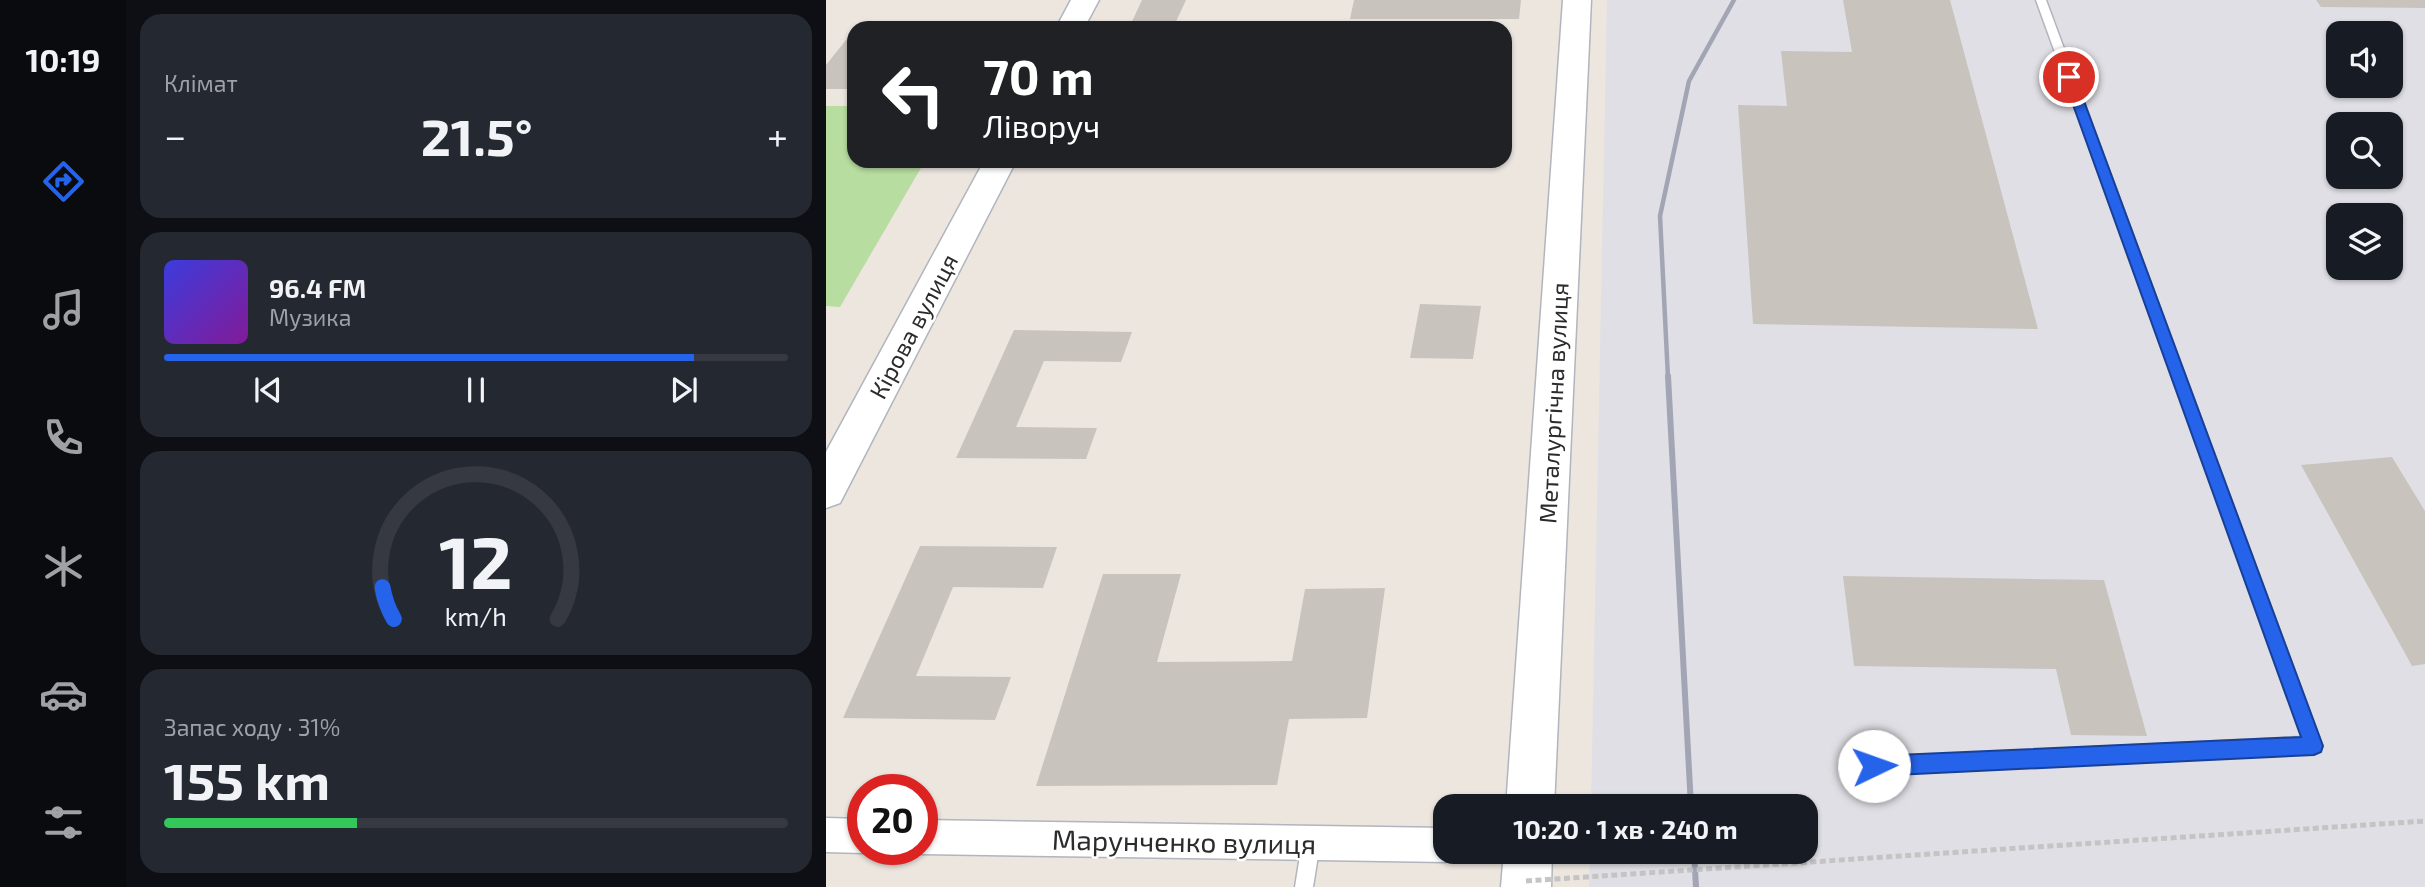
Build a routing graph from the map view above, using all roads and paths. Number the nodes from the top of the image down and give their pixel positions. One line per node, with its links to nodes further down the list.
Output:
1 (1084, 0): 4 (street)
2 (1577, 0): 8 (street, Металургічна вулиця)
3 (2041, 0): 7 (lane)
4 (1074, 21)
5 (996, 168): 6 (street, Кірова вулиця)
6 (826, 490)
7 (1874, 766)
8 (1531, 794)
9 (2425, 821): 15 (path, bridge)
10 (826, 835): 11 (street)
11 (847, 836)
12 (938, 837): 13 (street, Марунченко вулиця)
13 (1311, 843): 14 (street, Марунченко вулиця); 16 (lane)
14 (1433, 845)
15 (1527, 873)
16 (1304, 887)

